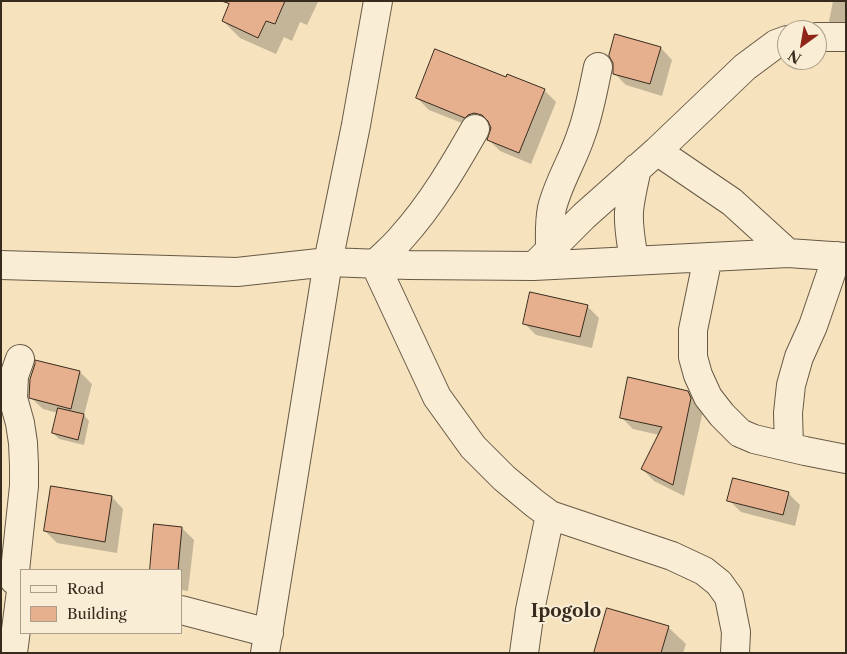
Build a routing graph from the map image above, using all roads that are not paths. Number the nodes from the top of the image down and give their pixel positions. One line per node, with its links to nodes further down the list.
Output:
1 (378, 1): 13 (street)
2 (846, 36): 3 (street)
3 (827, 37)
4 (777, 44): 7 (street)
5 (598, 67): 11 (street)
6 (475, 129): 14 (street)
7 (647, 160): 8 (street); 11 (street); 12 (street)
8 (788, 253): 9 (street); 10 (street)
9 (708, 257): 12 (street); 17 (street)
10 (841, 257): 17 (street)
11 (542, 258): 12 (street); 14 (street)
12 (634, 261)
13 (328, 262): 14 (street); 15 (street); 22 (street)
14 (375, 264): 19 (street)
15 (1, 265)
16 (20, 359): 20 (street)
17 (789, 447): 18 (street)
18 (846, 459)
19 (550, 515): 24 (street); 25 (street)
20 (15, 583): 23 (street)
21 (182, 610): 22 (street)
22 (267, 643)
23 (13, 653)
24 (524, 653)
25 (735, 653)

